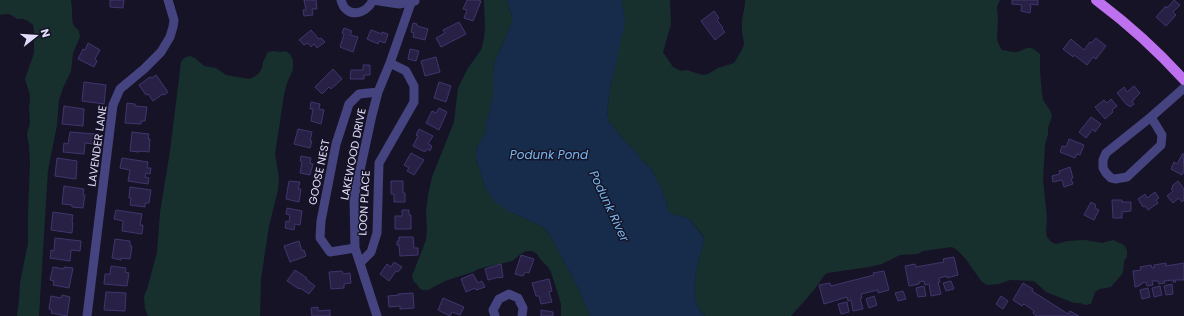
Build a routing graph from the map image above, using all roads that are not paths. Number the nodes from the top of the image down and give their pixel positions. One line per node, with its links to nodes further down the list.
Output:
1 (168, 0): 15 (street, LAVENDER LANE)
2 (341, 0): 3 (street)
3 (373, 0): 5 (street)
4 (1096, 0): 7 (main road)
5 (413, 1): 6 (street, LAKEWOOD DRIVE)
6 (390, 63): 9 (street, LAKEWOOD DRIVE); 12 (street, LOON PLACE)
7 (1184, 80)
8 (1184, 88): 10 (street)
9 (378, 92): 11 (street, LAKEWOOD DRIVE); 13 (street, GOOSE NEST)
10 (1151, 117): 10 (street)
11 (362, 160): 12 (street, LOON PLACE); 13 (street, LAKEWOOD DRIVE)
12 (379, 163): 14 (street, LOON PLACE)
13 (355, 248): 14 (street, LAKEWOOD DRIVE)
14 (360, 263): 16 (street, LAKEWOOD DRIVE)
15 (87, 316)
16 (377, 316)
17 (495, 316): 18 (street)
18 (522, 316)

